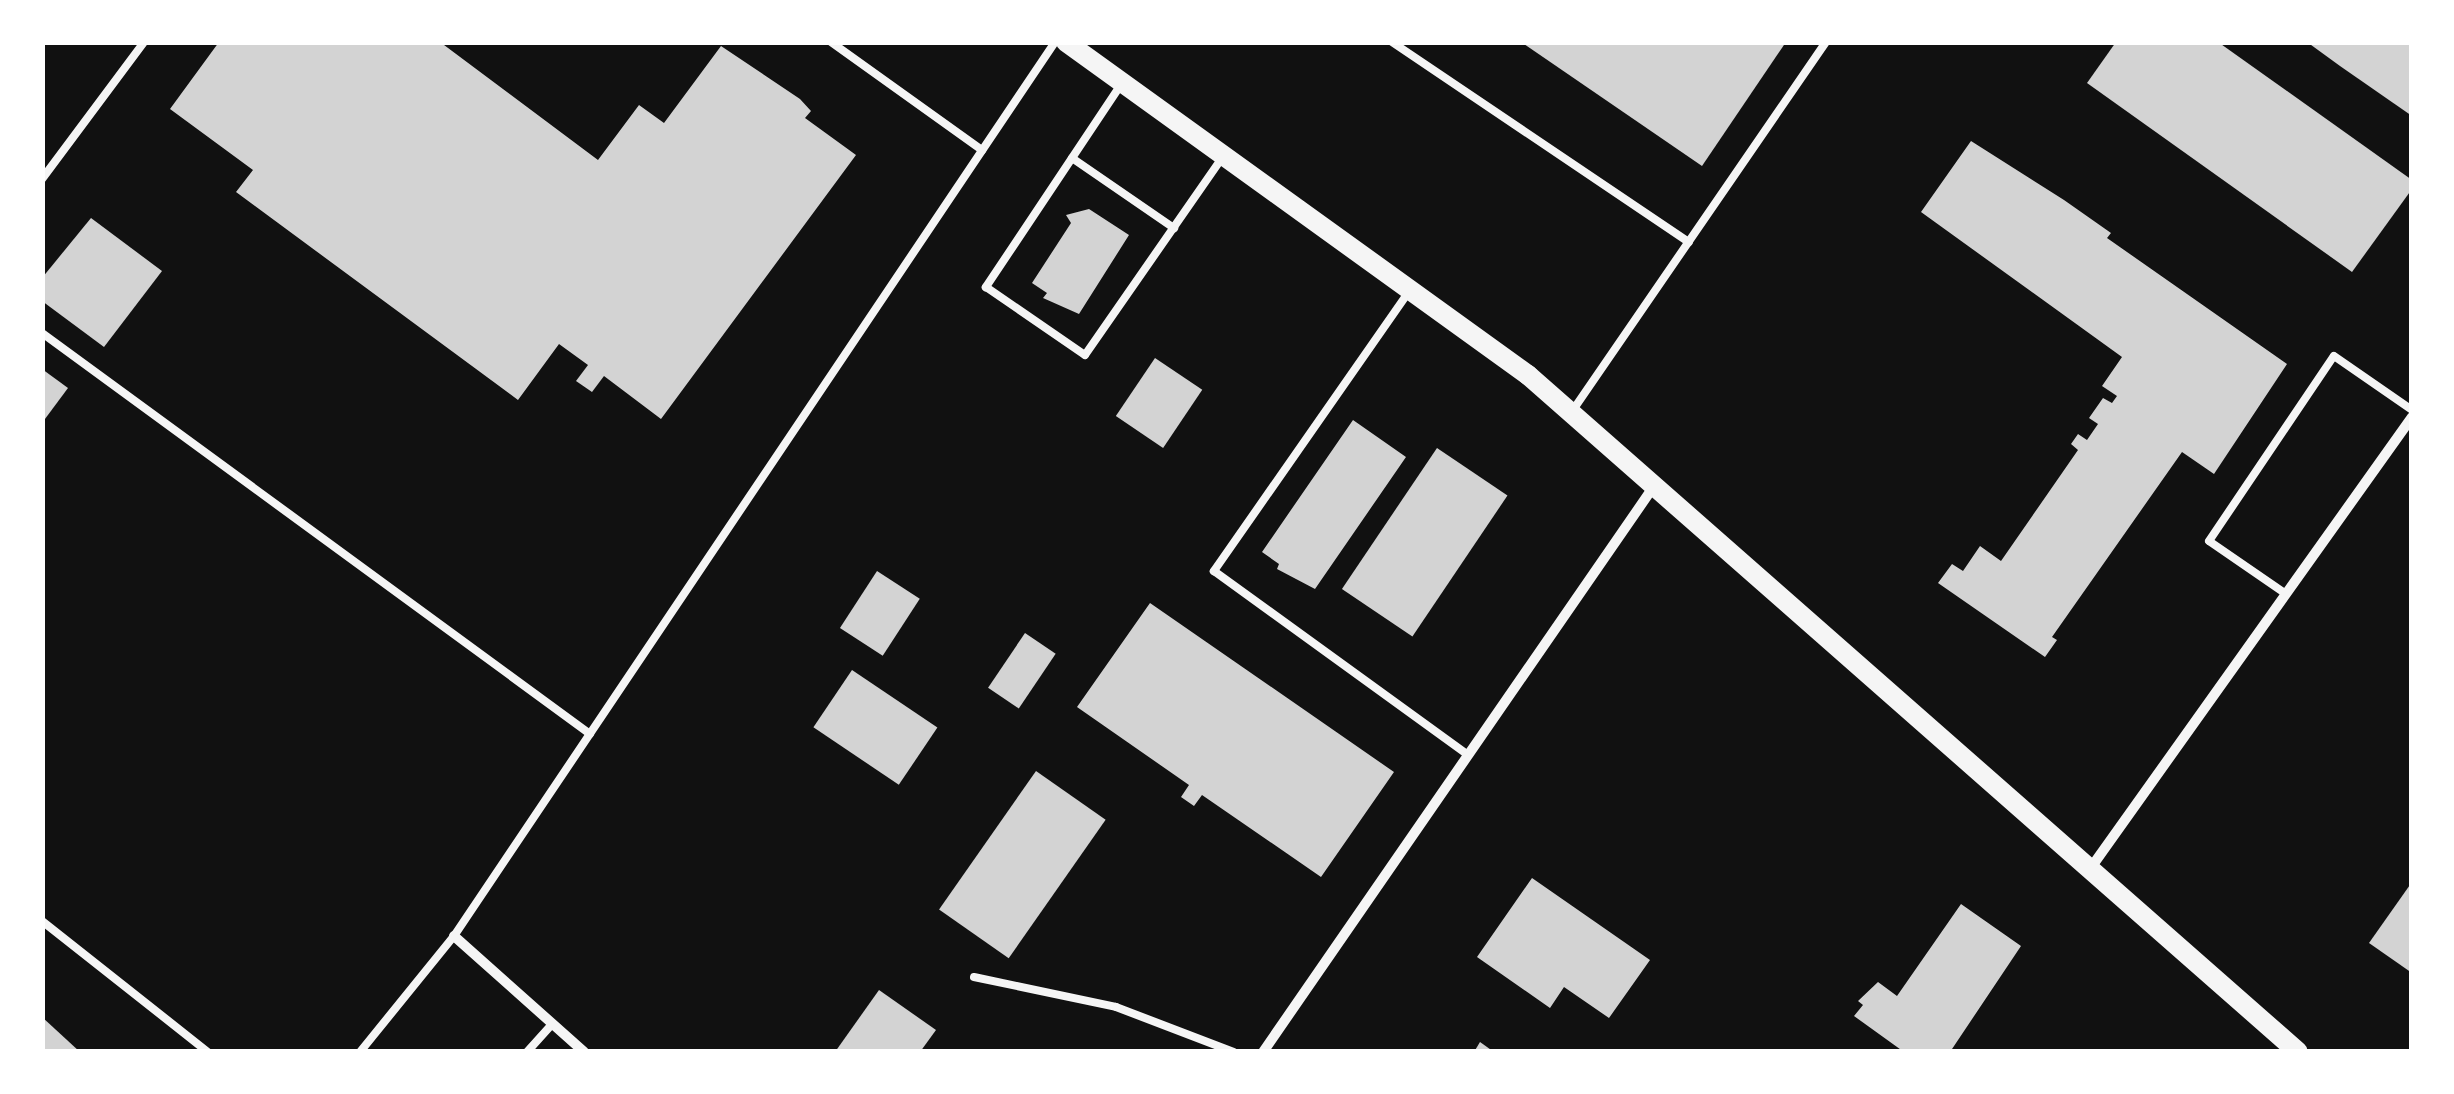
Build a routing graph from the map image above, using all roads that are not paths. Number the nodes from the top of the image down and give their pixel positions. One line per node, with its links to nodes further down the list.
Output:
1 (144, 42): 10 (lane)
2 (831, 42): 7 (lane)
3 (1392, 42): 12 (lane)
4 (1826, 42): 12 (lane)
5 (1066, 43): 6 (main road); 7 (lane)
6 (1123, 82): 8 (main road); 9 (lane)
7 (982, 150): 20 (lane)
8 (1225, 154): 11 (lane); 13 (main road)
9 (1072, 158): 11 (lane); 11 (lane)
10 (42, 179)
11 (1174, 228)
12 (1689, 242): 16 (lane)
13 (1413, 286): 16 (main road); 21 (lane)
14 (42, 333): 20 (lane)
15 (2412, 410): 19 (lane)
16 (1572, 412): 18 (main road)
17 (2412, 418): 19 (street)
18 (1654, 486): 21 (street); 22 (main road)
19 (2286, 594): 22 (street)
20 (590, 734): 24 (lane)
21 (1466, 754): 32 (street)
22 (2090, 868): 33 (main road)
23 (42, 920): 27 (lane)
24 (454, 936): 26 (street); 28 (lane)
25 (974, 977): 31 (lane)
26 (552, 1024): 29 (lane); 30 (street)
27 (208, 1052)
28 (360, 1052)
29 (527, 1052)
30 (584, 1052)
31 (1234, 1052)
32 (1263, 1052)
33 (2298, 1052)

